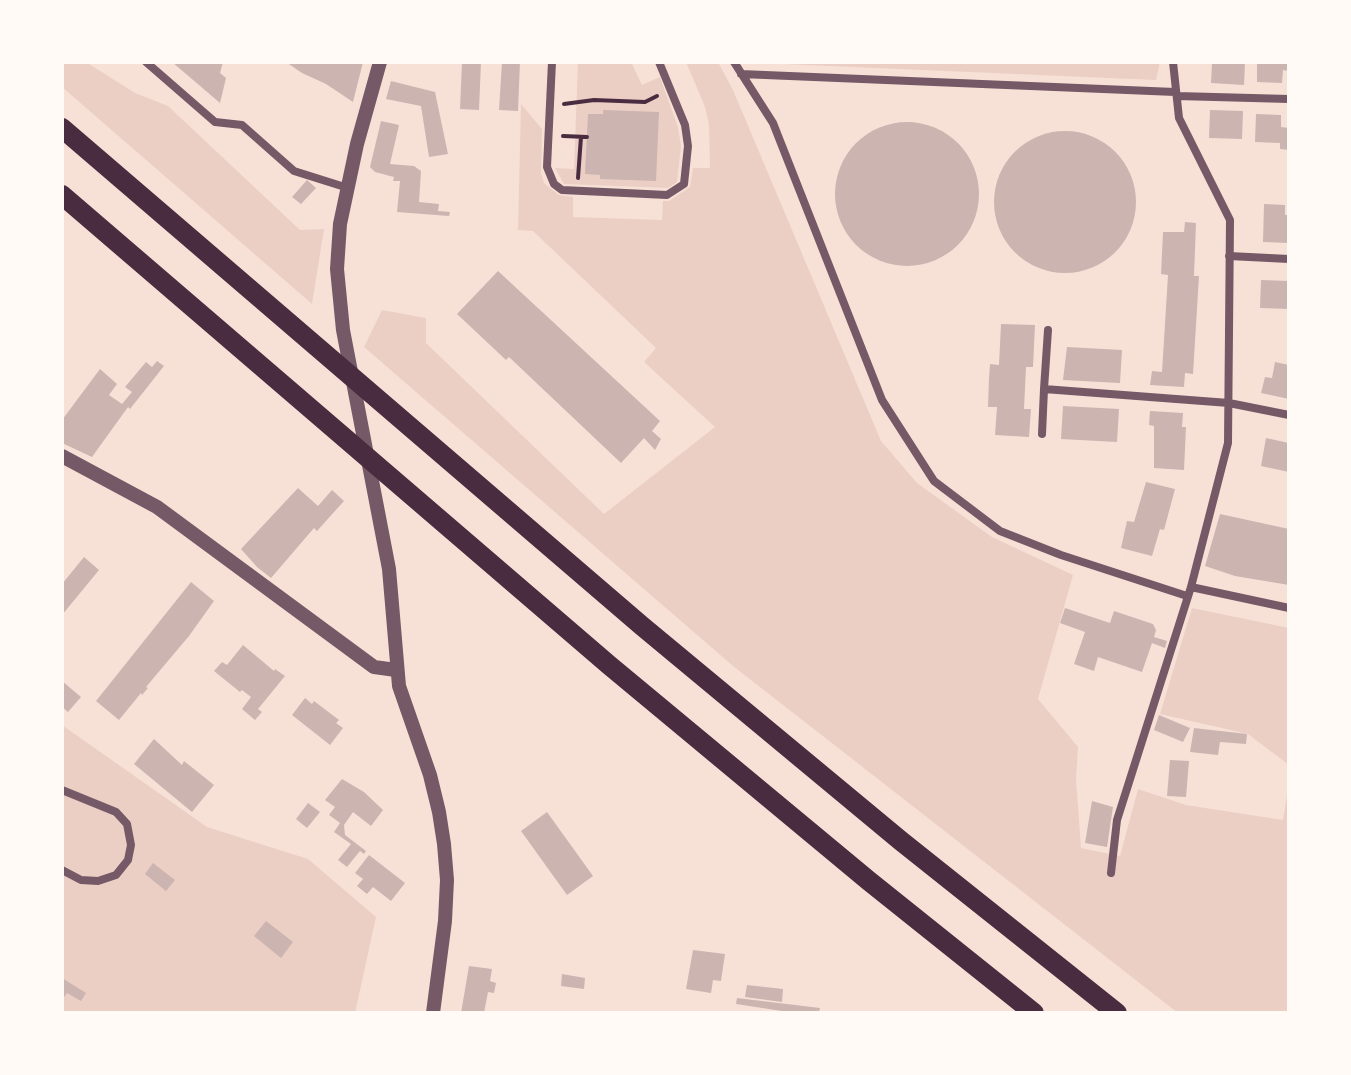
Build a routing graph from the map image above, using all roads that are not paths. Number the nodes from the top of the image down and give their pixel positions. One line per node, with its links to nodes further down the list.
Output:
1 (146, 62): 11 (street)
2 (380, 62): 11 (street)
3 (552, 62): 4 (street)
4 (659, 62)
5 (734, 62): 7 (street)
6 (1173, 62): 8 (street)
7 (741, 74): 8 (street); 21 (street)
8 (1176, 94): 9 (street); 13 (street)
9 (1289, 99)
10 (62, 128): 29 (highway)
11 (348, 188): 23 (street)
12 (62, 195): 28 (highway)
13 (1229, 256): 14 (street); 17 (street)
14 (1289, 259)
15 (1048, 330): 16 (street)
16 (1044, 389): 17 (street); 19 (street)
17 (1229, 403): 18 (street); 21 (street)
18 (1289, 415)
19 (1042, 434)
20 (62, 456): 23 (street)
21 (1189, 592): 22 (street); 26 (street)
22 (1289, 608)
23 (396, 670): 27 (street)
24 (62, 790): 25 (street)
25 (62, 870)
26 (1111, 873)
27 (433, 1013)
28 (1034, 1013)
29 (1117, 1013)

